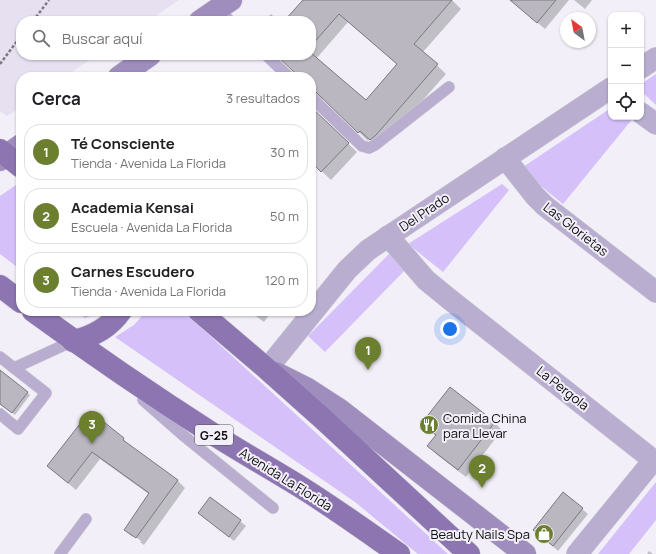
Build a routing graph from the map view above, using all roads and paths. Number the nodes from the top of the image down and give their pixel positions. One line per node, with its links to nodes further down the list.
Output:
1 (49, 0): 3 (path)
2 (226, 10): 4 (street)
3 (37, 16)
4 (212, 16)
5 (16, 43): 9 (path)
6 (656, 58): 10 (street)
7 (143, 60): 11 (street)
8 (271, 60): 12 (lane)
9 (0, 64)
10 (644, 66)
11 (126, 72)
12 (285, 72)
13 (449, 87): 15 (lane)
14 (608, 90): 18 (street, Del Prado)
15 (316, 102)
16 (644, 115): 17 (street)
17 (656, 124)
18 (505, 158): 19 (street, Del Prado); 21 (street, Las Glorietas)
19 (388, 236): 23 (street, Del Prado); 39 (street, La Pergola)
20 (0, 286): 22 (main road)
21 (656, 292)
22 (16, 298)
23 (316, 308)
24 (40, 316): 28 (main road, Avenida La Florida / G-25)
25 (116, 316): 28 (main road)
26 (205, 316): 31 (main road)
27 (310, 316): 31 (street, Del Prado)
28 (73, 341): 30 (lane); 33 (lane); 36 (main road, Avenida La Florida / G-25)
29 (0, 357): 30 (lane)
30 (14, 368): 32 (lane)
31 (267, 369): 37 (main road); 38 (street)
32 (0, 414)
33 (273, 508)
34 (86, 519): 35 (lane)
35 (60, 554)
36 (399, 554)
37 (469, 554)
38 (525, 554)
39 (577, 554)

